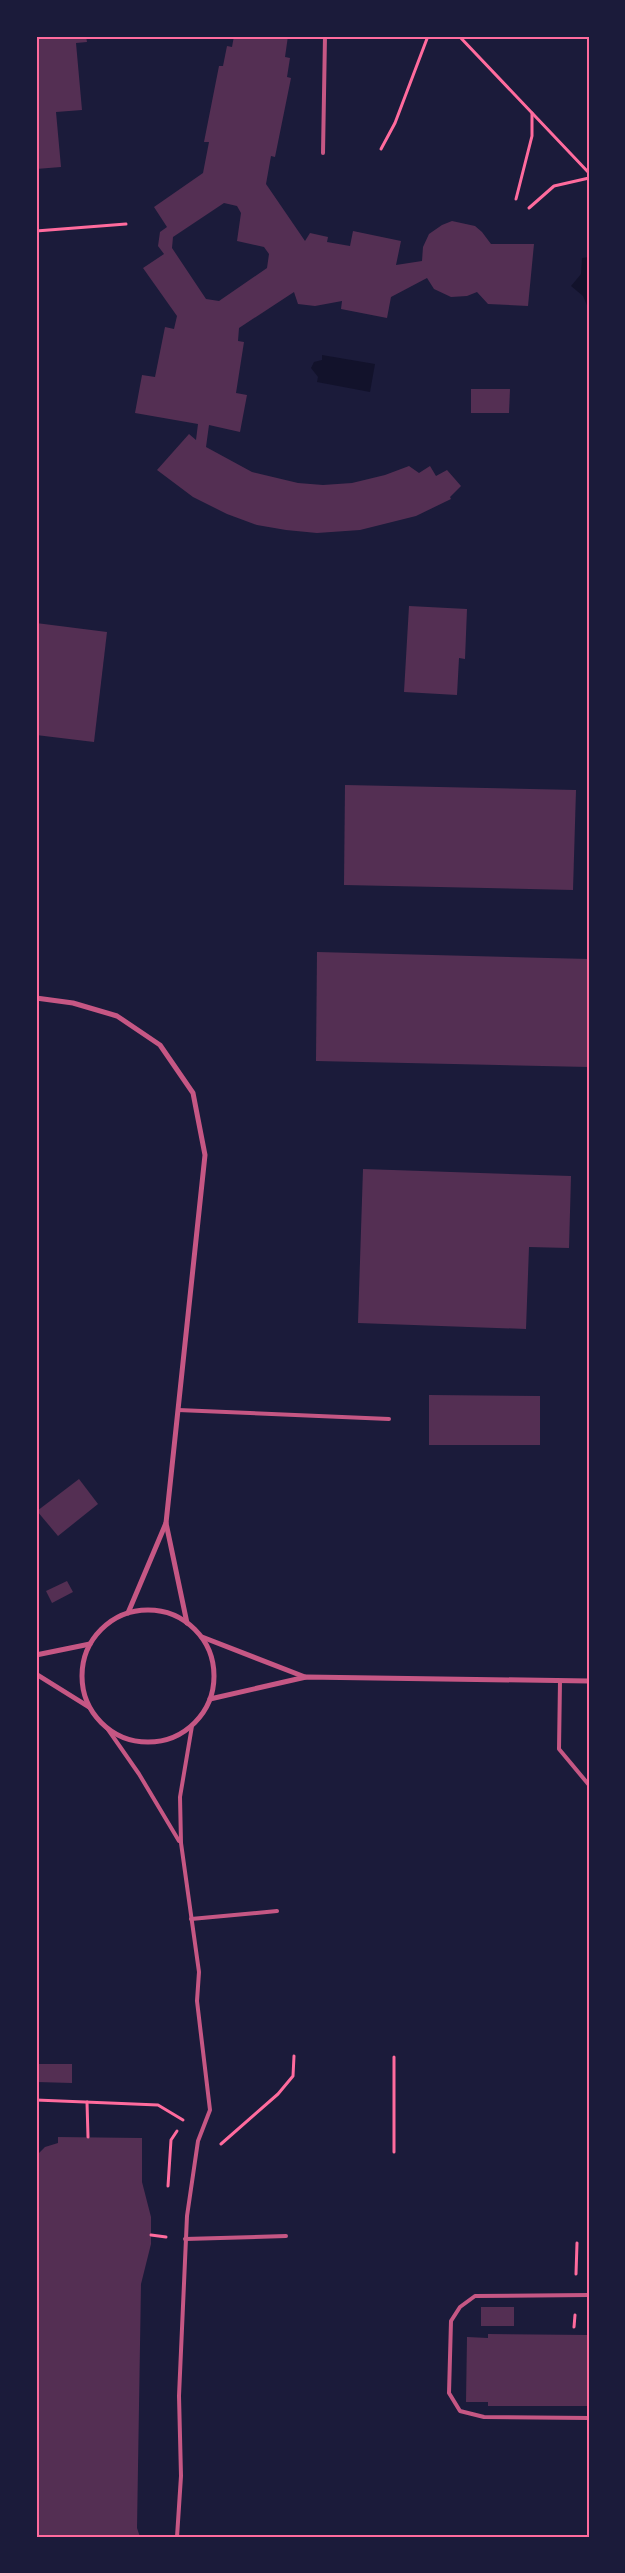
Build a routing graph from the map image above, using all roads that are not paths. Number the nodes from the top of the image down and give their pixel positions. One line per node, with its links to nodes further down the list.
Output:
1 (325, 36): 2 (lane)
2 (323, 153)
3 (36, 998): 4 (street)
4 (178, 1410): 5 (lane); 6 (street)
5 (389, 1419)
6 (166, 1523): 7 (street); 8 (street)
7 (128, 1613): 8 (street); 10 (street)
8 (187, 1622): 9 (street)
9 (201, 1636): 13 (street); 16 (street)
10 (90, 1644): 11 (street); 17 (street)
11 (36, 1655)
12 (36, 1674): 17 (street)
13 (306, 1677): 14 (street); 16 (street)
14 (560, 1681): 15 (street); 20 (lane)
15 (589, 1681)
16 (210, 1699): 18 (street)
17 (90, 1707): 19 (street)
18 (192, 1726): 19 (street); 21 (lane)
19 (107, 1728): 21 (lane)
20 (589, 1785)
21 (180, 1843): 23 (lane)
22 (277, 1911): 23 (lane)
23 (191, 1919): 25 (lane)
24 (286, 2236): 25 (lane)
25 (185, 2239): 28 (lane)
26 (589, 2295): 27 (lane)
27 (589, 2418)
28 (177, 2537)

